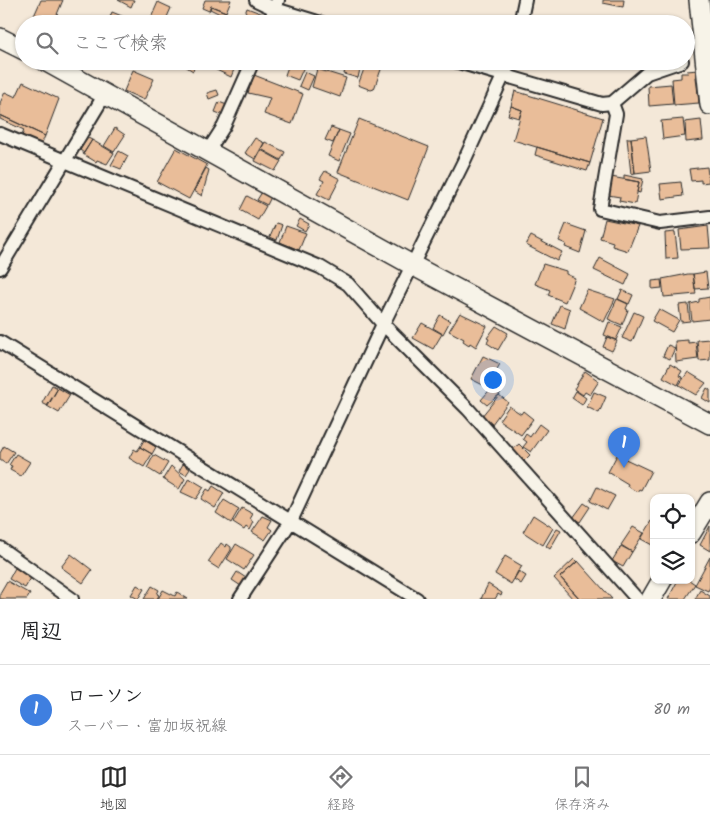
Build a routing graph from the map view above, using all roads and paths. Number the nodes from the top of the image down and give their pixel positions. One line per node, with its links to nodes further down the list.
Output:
1 (256, 0): 4 (street)
2 (525, 0): 6 (street)
3 (699, 0): 9 (street)
4 (277, 5): 5 (street)
5 (302, 15)
6 (522, 15)
7 (0, 38): 8 (street)
8 (15, 46)
9 (695, 57): 18 (street)
10 (61, 70): 16 (street)
11 (248, 70): 20 (street)
12 (482, 70): 15 (street)
13 (506, 70): 15 (street)
14 (656, 70): 17 (street)
15 (503, 77): 17 (street); 23 (street)
16 (106, 94): 20 (street); 21 (street)
17 (612, 104): 22 (street)
18 (710, 105)
19 (0, 134): 21 (street)
20 (208, 151): 23 (street)
21 (64, 161): 24 (street); 25 (street)
22 (710, 217)
23 (412, 265): 25 (street); 27 (street)
24 (0, 268)
25 (383, 324): 29 (street); 36 (street)
26 (0, 342): 29 (street)
27 (710, 424)
28 (710, 502): 30 (street)
29 (291, 521): 34 (street); 35 (street)
30 (695, 526)
31 (0, 548): 33 (street)
32 (660, 584): 37 (street)
33 (72, 599)
34 (240, 599)
35 (417, 599)
36 (636, 599)
37 (651, 599)

